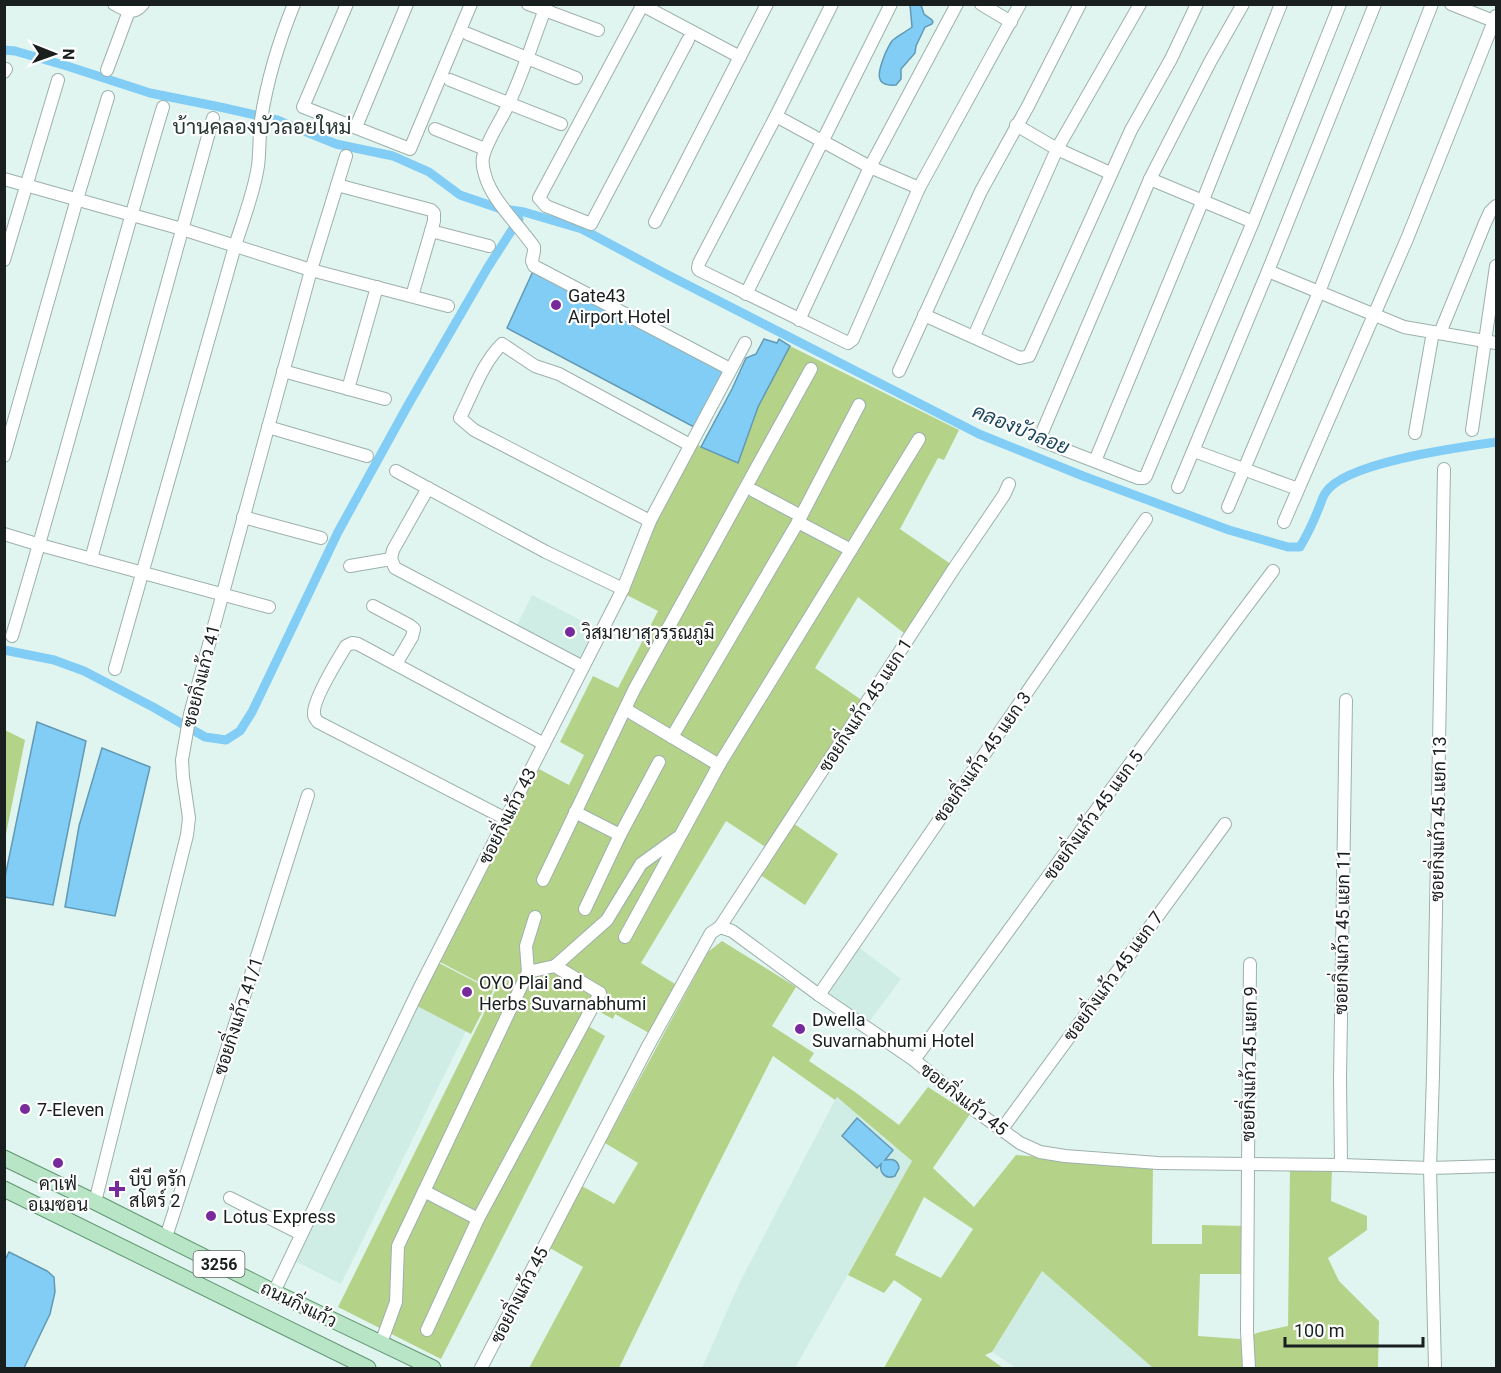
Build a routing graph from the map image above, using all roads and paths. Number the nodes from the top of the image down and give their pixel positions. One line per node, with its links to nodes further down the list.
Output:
1 (114, 4): 25 (street)
2 (143, 4): 25 (street)
3 (294, 4): 65 (street)
4 (347, 4): 44 (street)
5 (407, 4): 44 (street)
6 (471, 4): 44 (street)
7 (528, 4): 24 (street)
8 (832, 4): 40 (street)
9 (891, 4): 46 (street)
10 (957, 4): 50 (street)
11 (981, 4): 27 (street)
12 (1020, 4): 27 (street)
13 (1080, 4): 43 (street)
14 (1140, 4): 48 (street)
15 (1197, 4): 51 (street)
16 (1243, 4): 52 (street)
17 (1281, 4): 58 (street)
18 (1340, 4): 62 (street)
19 (1375, 4): 70 (street)
20 (1432, 4): 72 (street)
21 (1451, 4): 26 (street)
22 (642, 5): 30 (street); 32 (street)
23 (765, 5): 32 (street)
24 (546, 8): 28 (street); 31 (street)
25 (129, 11): 33 (street)
26 (1496, 20): 77 (street)
27 (1011, 22): 56 (street)
28 (598, 30)
29 (468, 34): 31 (street)
30 (688, 40)
31 (526, 57): 34 (street); 38 (street)
32 (740, 57): 61 (street)
33 (107, 70)
34 (576, 78)
35 (58, 80): 54 (street)
36 (450, 80): 38 (street)
37 (108, 97): 57 (street)
38 (509, 103): 42 (street); 47 (street)
39 (163, 107): 60 (street)
40 (776, 116): 46 (street); 73 (street)
41 (213, 118): 63 (street)
42 (561, 124)
43 (1017, 125): 48 (street); 76 (street)
44 (356, 127)
45 (435, 129): 47 (street)
46 (823, 141): 50 (street); 73 (street)
47 (485, 149): 83 (street)
48 (1057, 149): 51 (street); 80 (street)
49 (346, 156): 55 (street, ซอยกิ่งแก้ว 41)
50 (870, 166): 56 (street); 78 (street)
51 (1110, 173): 80 (street)
52 (1150, 178): 58 (street); 98 (street)
53 (4, 179): 54 (street)
54 (26, 185): 57 (street); 67 (street)
55 (337, 185): 64 (street); 69 (street, ซอยกิ่งแก้ว 41)
56 (919, 188): 78 (street)
57 (77, 199): 60 (street); 96 (street)
58 (1203, 200): 62 (street); 98 (street)
59 (1497, 206): 79 (street)
60 (130, 215): 63 (street); 115 (street)
61 (655, 222)
62 (1253, 222): 98 (street)
63 (182, 229): 65 (street); 118 (street)
64 (431, 231): 66 (street); 74 (street)
65 (235, 246): 69 (street); 121 (street)
66 (489, 246)
67 (4, 260)
68 (1497, 266): 81 (street)
69 (311, 270): 71 (street); 85 (street, ซอยกิ่งแก้ว 41)
70 (1268, 272): 72 (street); 95 (street)
71 (377, 287): 74 (street); 87 (street)
72 (1319, 292): 77 (street); 100 (street)
73 (746, 294): 78 (street)
74 (412, 296): 75 (street)
75 (448, 306)
76 (924, 315): 80 (street); 86 (street)
77 (1374, 315): 79 (street); 105 (street)
78 (799, 320)
79 (1436, 333): 81 (street); 92 (street)
80 (974, 336)
81 (1491, 342): 91 (street)
82 (745, 343): 83 (street, ซอยกิ่งแก้ว 43)
83 (730, 369): 94 (street, ซอยกิ่งแก้ว 43)
84 (811, 369): 131 (street)
85 (283, 371): 87 (street); 90 (street, ซอยกิ่งแก้ว 41)
86 (899, 371)
87 (348, 389): 88 (street)
88 (385, 399)
89 (859, 405): 109 (street)
90 (268, 427): 97 (street); 108 (street, ซอยกิ่งแก้ว 41)
91 (1472, 430)
92 (1415, 433)
93 (920, 439): 116 (street)
94 (690, 445): 111 (street, ซอยกิ่งแก้ว 43); 111 (street)
95 (1194, 451): 100 (street); 103 (street)
96 (4, 456)
97 (368, 456)
98 (1095, 461)
99 (1444, 469): 157 (street, ซอยกิ่งแก้ว 45 แยก 13)
100 (1244, 470): 105 (street); 107 (street)
101 (396, 471): 104 (street)
102 (1009, 484): 145 (street, ซอยกิ่งแก้ว 45 แยก 1)
103 (1178, 487)
104 (428, 488): 117 (street); 122 (street)
105 (1298, 489): 112 (street)
106 (754, 491): 109 (street)
107 (1228, 507)
108 (243, 517): 114 (street); 123 (street, ซอยกิ่งแก้ว 41)
109 (800, 519): 116 (street); 132 (street)
110 (1146, 519): 150 (street, ซอยกิ่งแก้ว 45 แยก 3)
111 (650, 521): 122 (street, ซอยกิ่งแก้ว 43)
112 (1284, 522)
113 (4, 534): 115 (street)
114 (321, 538)
115 (40, 545): 118 (street); 126 (street)
116 (851, 550): 135 (street)
117 (390, 559): 119 (street); 128 (street)
118 (91, 560): 121 (street)
119 (350, 566)
120 (1273, 571): 151 (street, ซอยกิ่งแก้ว 45 แยก 5)
121 (142, 573): 123 (street); 129 (street)
122 (623, 589): 128 (street, ซอยกิ่งแก้ว 43)
123 (222, 595): 125 (street); 161 (street, ซอยกิ่งแก้ว 41)
124 (373, 606): 127 (street)
125 (269, 607)
126 (12, 636)
127 (396, 664): 133 (street); 138 (street)
128 (583, 667): 133 (street, ซอยกิ่งแก้ว 43)
129 (115, 669)
130 (1346, 700): 155 (street, ซอยกิ่งแก้ว 45 แยก 11)
131 (625, 709): 132 (street); 137 (street)
132 (672, 737): 135 (street)
133 (544, 744): 138 (street, ซอยกิ่งแก้ว 43)
134 (659, 762): 140 (street)
135 (719, 765): 141 (street)
136 (308, 795): 164 (street, ซอยกิ่งแก้ว 41/1)
137 (575, 812): 140 (street); 142 (street)
138 (506, 819): 163 (street, ซอยกิ่งแก้ว 43)
139 (1225, 824): 152 (street, ซอยกิ่งแก้ว 45 แยก 7)
140 (620, 835): 143 (street)
141 (680, 836): 146 (street); 148 (street)
142 (543, 880)
143 (585, 909)
144 (535, 917): 149 (street)
145 (720, 927): 150 (street, ซอยกิ่งแก้ว 45); 170 (street, ซอยกิ่งแก้ว 45)
146 (625, 937)
147 (1250, 964): 154 (street, ซอยกิ่งแก้ว 45 แยก 9)
148 (555, 966): 149 (street); 162 (street)
149 (528, 972): 159 (street)
150 (819, 995): 151 (street, ซอยกิ่งแก้ว 45)
151 (914, 1060): 152 (street, ซอยกิ่งแก้ว 45)
152 (1002, 1129): 154 (street, ซอยกิ่งแก้ว 45)
153 (4, 1158): 161 (main road, ถนนกิ่งแก้ว / 3256)
154 (1248, 1164): 155 (street, ซอยกิ่งแก้ว 45); 171 (street, ซอยกิ่งแก้ว 45 แยก 9)
155 (1341, 1165): 157 (street, ซอยกิ่งแก้ว 45)
156 (1497, 1166): 157 (street, ซอยกิ่งแก้ว 45)
157 (1430, 1168): 172 (street, ซอยกิ่งแก้ว 45 แยก 13)
158 (4, 1189): 168 (main road, ถนนกิ่งแก้ว / 3256)
159 (424, 1191): 162 (street); 167 (street)
160 (230, 1198): 163 (street)
161 (95, 1202): 164 (main road, ถนนกิ่งแก้ว / 3256)
162 (478, 1219): 166 (street)
163 (302, 1234): 165 (street, ซอยกิ่งแก้ว 43)
164 (166, 1237): 165 (main road, ถนนกิ่งแก้ว / 3256)
165 (274, 1292): 167 (main road, ถนนกิ่งแก้ว / 3256)
166 (427, 1330)
167 (381, 1343): 169 (main road, ถนนกิ่งแก้ว / 3256)
168 (368, 1368)
169 (433, 1368)
170 (481, 1368)
171 (1249, 1368)
172 (1435, 1368)

